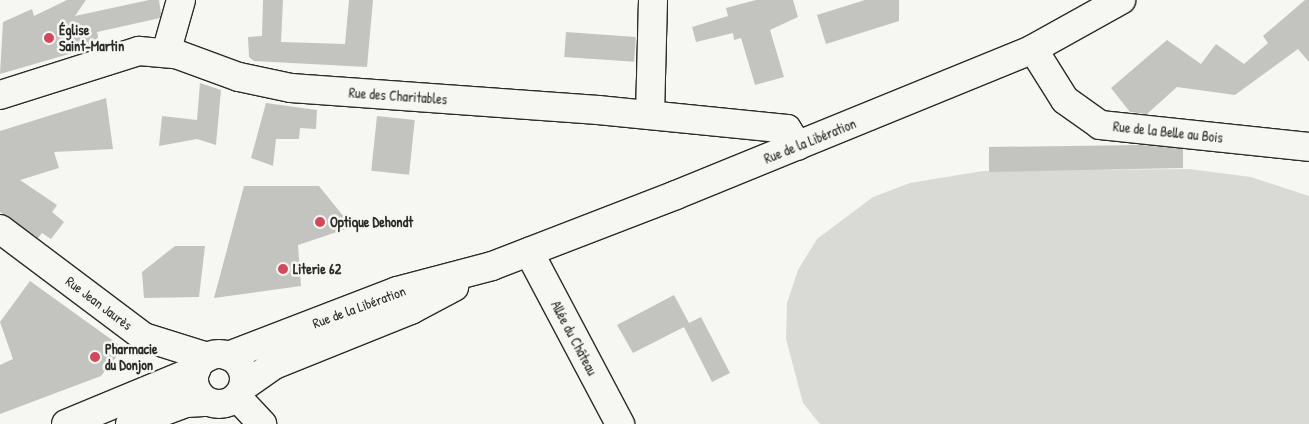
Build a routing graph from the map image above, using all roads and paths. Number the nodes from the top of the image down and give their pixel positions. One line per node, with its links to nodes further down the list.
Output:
1 (181, 0): 5 (main road)
2 (653, 0): 7 (main road)
3 (1121, 0): 4 (main road, Rue de la Libération)
4 (1033, 49): 8 (main road, Rue de la Libération); 9 (main road, Rue de la Belle au Bois)
5 (166, 53): 6 (main road, Rue des Charitables); 7 (main road, Rue des Charitables)
6 (0, 95)
7 (650, 115): 8 (main road, Rue des Charitables)
8 (798, 146): 11 (main road, Rue de la Libération)
9 (1309, 148)
10 (0, 229): 13 (main road, Rue Jean Jaurès)
11 (529, 252): 12 (main road, Rue de la Libération); 19 (main road, Allée du Château)
12 (492, 266): 13 (main road, Rue de la Libération); 14 (main road, Rue de la Libération)
13 (210, 361): 14 (main road); 15 (main road); 16 (main road, Rue de la Libération)
14 (240, 392): 15 (main road); 18 (main road)
15 (208, 402): 17 (main road)
16 (66, 424)
17 (130, 424)
18 (262, 424)
19 (620, 424)

